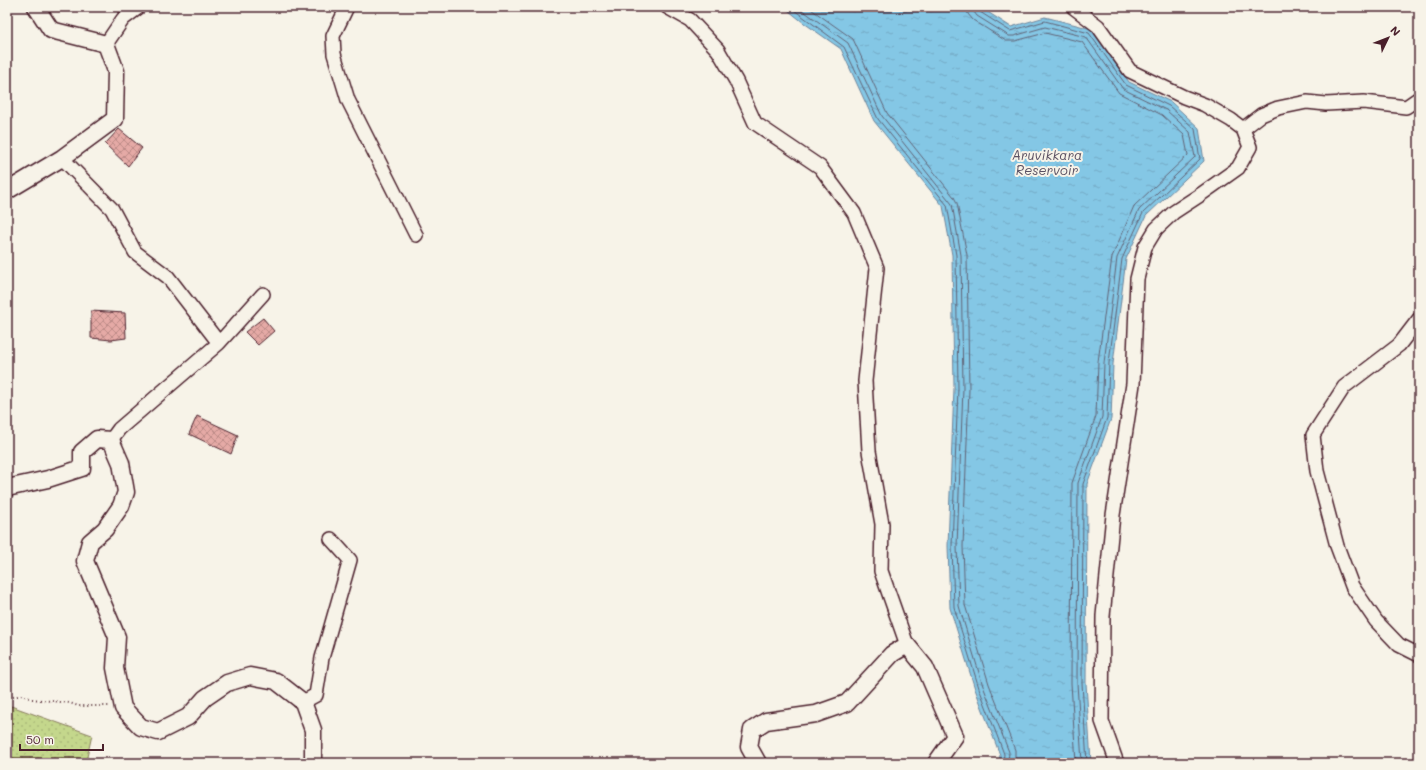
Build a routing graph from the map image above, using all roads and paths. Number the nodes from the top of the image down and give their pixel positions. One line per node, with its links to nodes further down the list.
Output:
1 (36, 7): 6 (street)
2 (139, 7): 6 (street)
3 (347, 7): 11 (street)
4 (666, 7): 18 (street)
5 (1073, 7): 8 (street)
6 (106, 44): 9 (street)
7 (1419, 98): 8 (street)
8 (1243, 128): 26 (street)
9 (62, 158): 10 (street); 14 (street)
10 (7, 191)
11 (416, 235)
12 (264, 294): 14 (street)
13 (1419, 319): 19 (street)
14 (219, 343): 15 (street)
15 (111, 440): 16 (street); 21 (street)
16 (7, 488)
17 (330, 539): 21 (street)
18 (907, 645): 23 (street); 25 (street)
19 (1419, 655)
20 (13, 697): 22 (path)
21 (303, 702): 24 (street)
22 (105, 705)
23 (938, 762)
24 (313, 763)
25 (758, 763)
26 (1117, 763)

